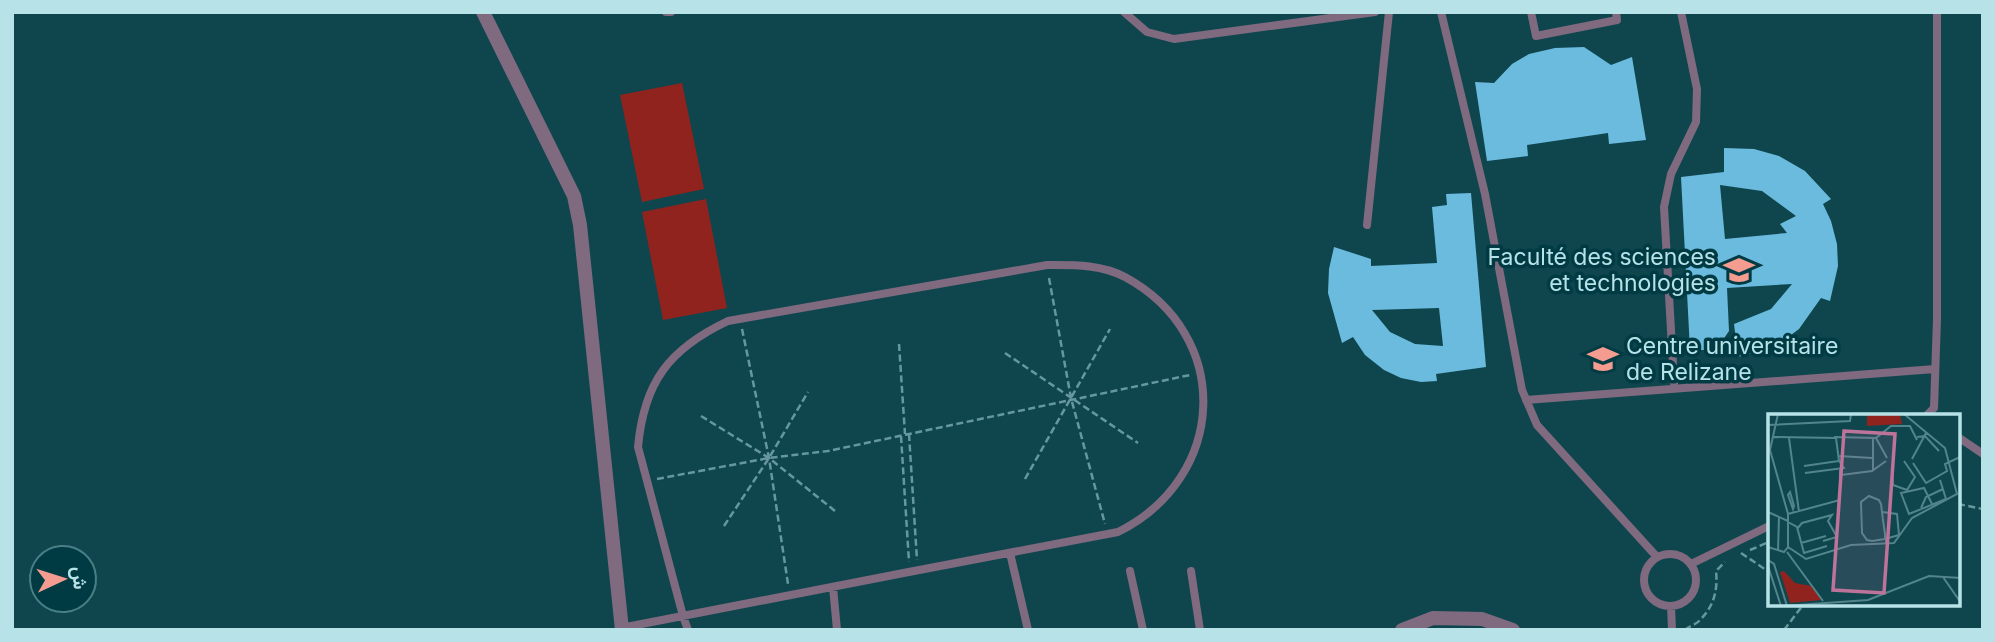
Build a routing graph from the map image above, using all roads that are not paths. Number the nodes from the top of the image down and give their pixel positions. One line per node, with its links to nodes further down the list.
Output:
1 (483, 12): 28 (street)
2 (666, 12): 3 (lane)
3 (671, 12)
4 (1124, 12): 5 (lane)
5 (1375, 12)
6 (1389, 12): 12 (lane)
7 (1441, 12): 15 (lane)
8 (1531, 12): 9 (lane)
9 (1616, 12)
10 (1681, 12): 14 (lane)
11 (1937, 12): 13 (lane)
12 (1367, 225)
13 (1936, 369): 15 (lane); 16 (lane)
14 (1674, 383)
15 (1526, 400): 21 (lane)
16 (1929, 414)
17 (1960, 438): 18 (lane)
18 (1983, 454)
19 (1768, 526): 22 (lane)
20 (1010, 553): 25 (lane); 27 (lane); 31 (lane)
21 (1657, 557): 22 (lane); 26 (lane)
22 (1691, 564): 26 (lane)
23 (1130, 571): 32 (lane)
24 (1191, 571): 33 (lane)
25 (833, 587): 27 (lane); 30 (lane)
26 (1671, 606): 36 (lane)
27 (683, 616): 28 (lane); 29 (lane)
28 (622, 629)
29 (688, 630)
30 (837, 630)
31 (1028, 630)
32 (1143, 630)
33 (1200, 630)
34 (1402, 630): 35 (street)
35 (1513, 630)
36 (1672, 630)

